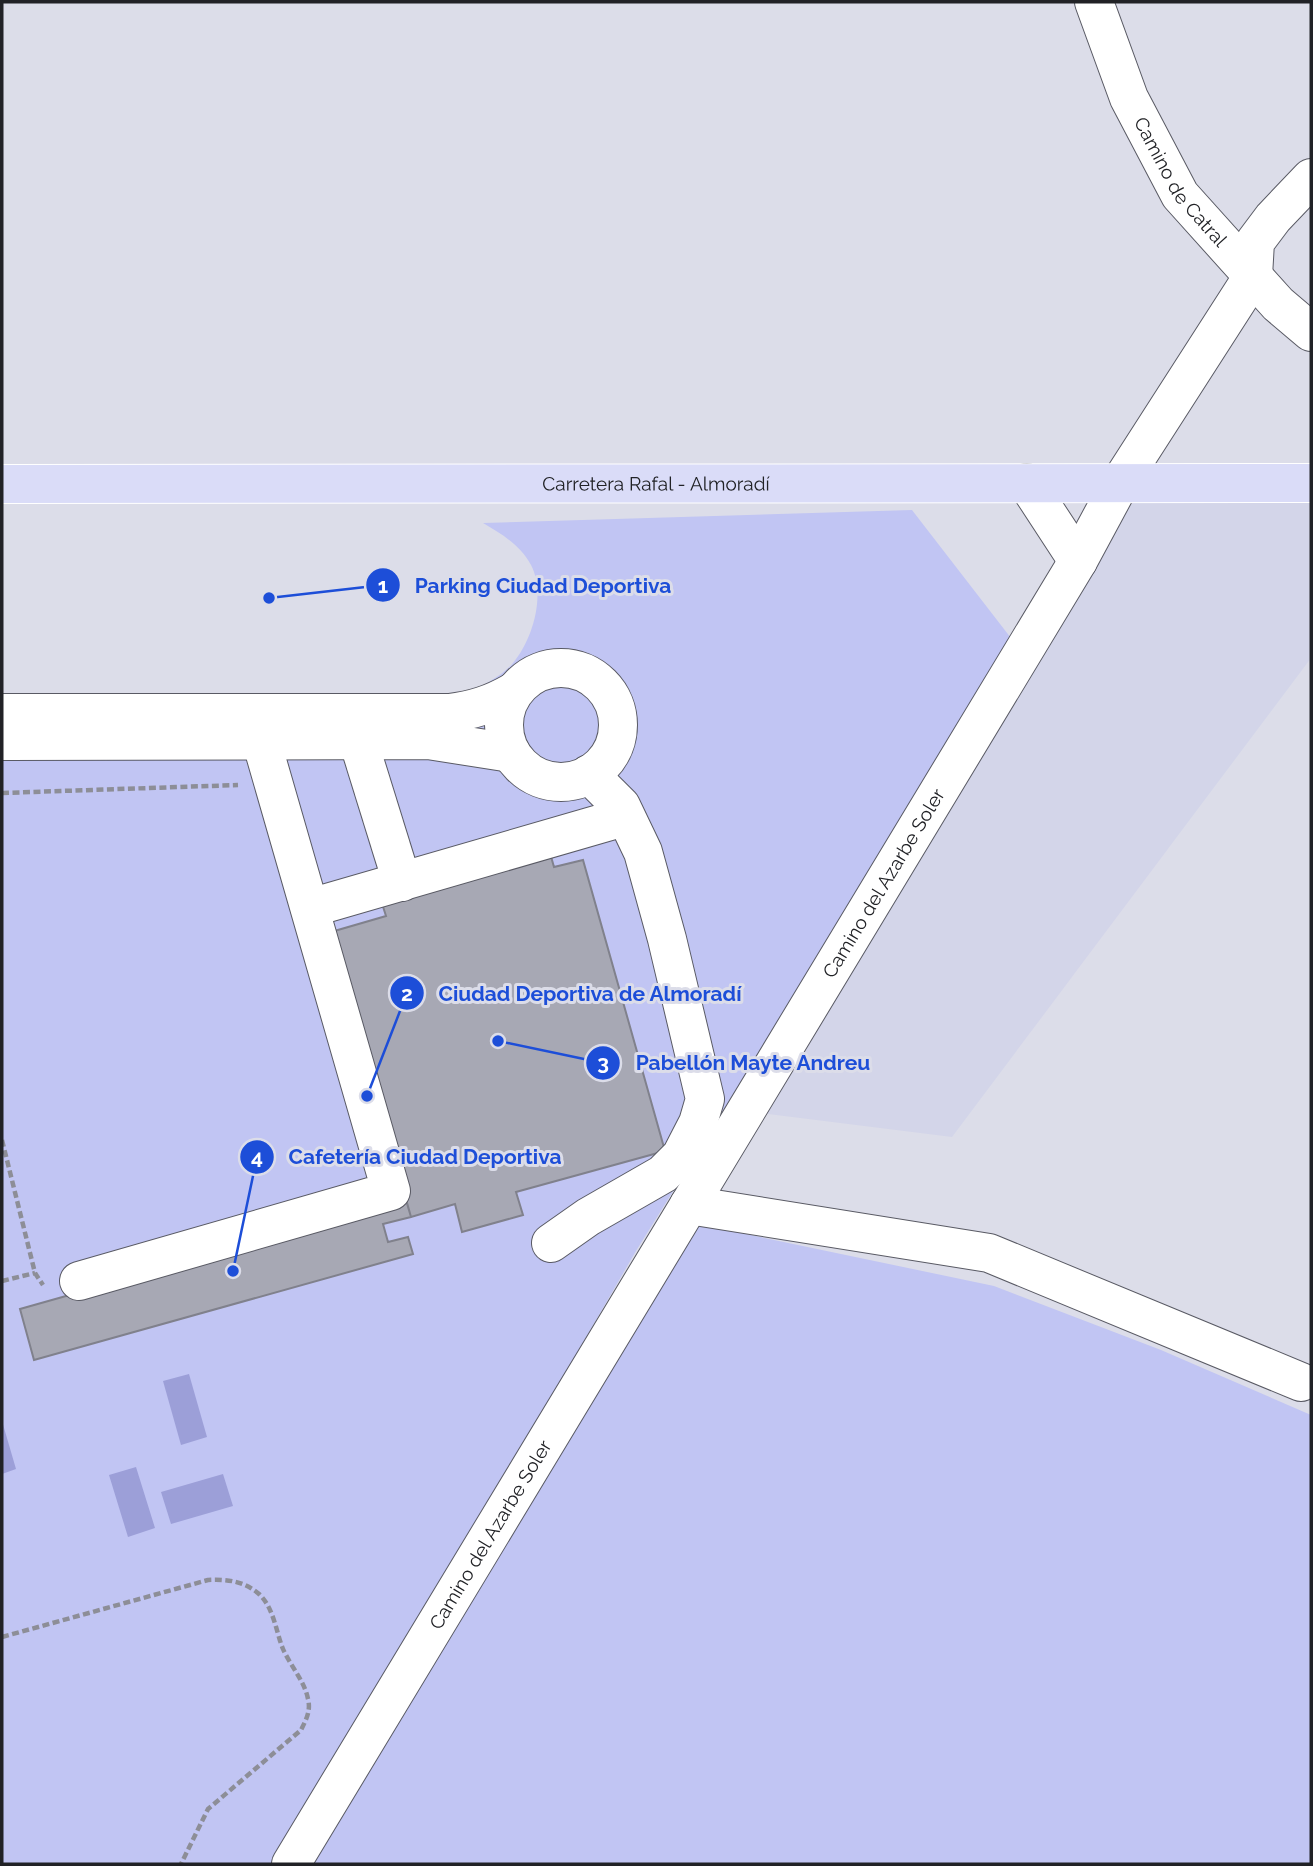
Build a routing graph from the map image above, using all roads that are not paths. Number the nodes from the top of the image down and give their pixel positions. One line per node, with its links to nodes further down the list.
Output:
1 (1094, 2): 3 (street, Camino de Catral)
2 (1311, 178): 3 (street)
3 (1253, 276): 4 (street, Camino de Catral); 5 (street, Camino del Azarbe Soler)
4 (1311, 332)
5 (1120, 483): 6 (main road, Carretera Rafal - Almoradí); 8 (main road, Carretera Rafal - Almoradí); 9 (street, Camino del Azarbe Soler)
6 (1311, 483)
7 (2, 484): 8 (main road, Carretera Rafal - Almoradí)
8 (1027, 484): 9 (street)
9 (1078, 561): 20 (street, Camino del Azarbe Soler)
10 (513, 692): 11 (street); 15 (street); 16 (street)
11 (2, 713)
12 (261, 740): 13 (street); 14 (street); 19 (street)
13 (358, 740): 15 (street); 18 (street)
14 (2, 741)
15 (511, 753): 16 (street)
16 (589, 774): 21 (street)
17 (610, 821): 18 (street)
18 (402, 882): 19 (street)
19 (310, 908): 22 (street)
20 (689, 1205): 23 (street); 24 (street, Camino del Azarbe Soler)
21 (551, 1243)
22 (79, 1280)
23 (1301, 1382)
24 (291, 1864)

